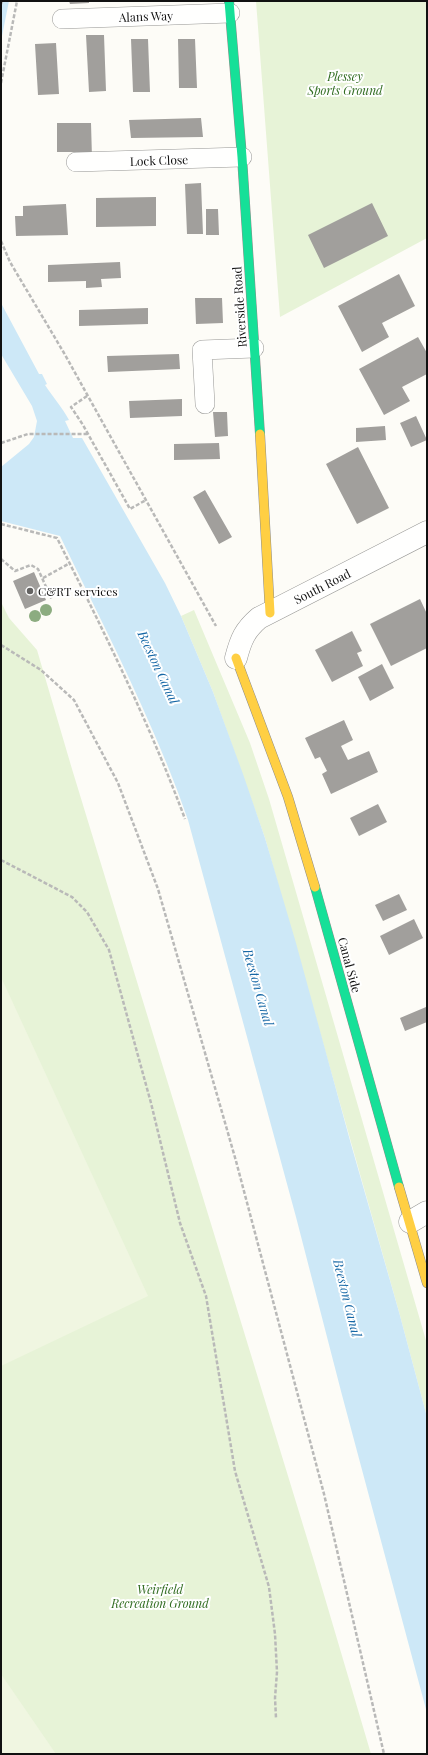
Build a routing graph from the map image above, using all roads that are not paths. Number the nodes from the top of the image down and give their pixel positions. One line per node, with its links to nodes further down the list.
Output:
1 (229, 7): 2 (lane, Alans Way); 3 (street, Riverside Road)
2 (62, 19)
3 (242, 157): 4 (lane, Lock Close); 5 (street, Riverside Road)
4 (76, 162)
5 (254, 348): 6 (lane); 8 (street, Riverside Road)
6 (205, 404)
7 (427, 532): 8 (street, South Road)
8 (270, 612): 9 (street, South Road)
9 (236, 658): 10 (street, Canal Side)
10 (419, 1217): 11 (street, Canal Side)
11 (427, 1283)

